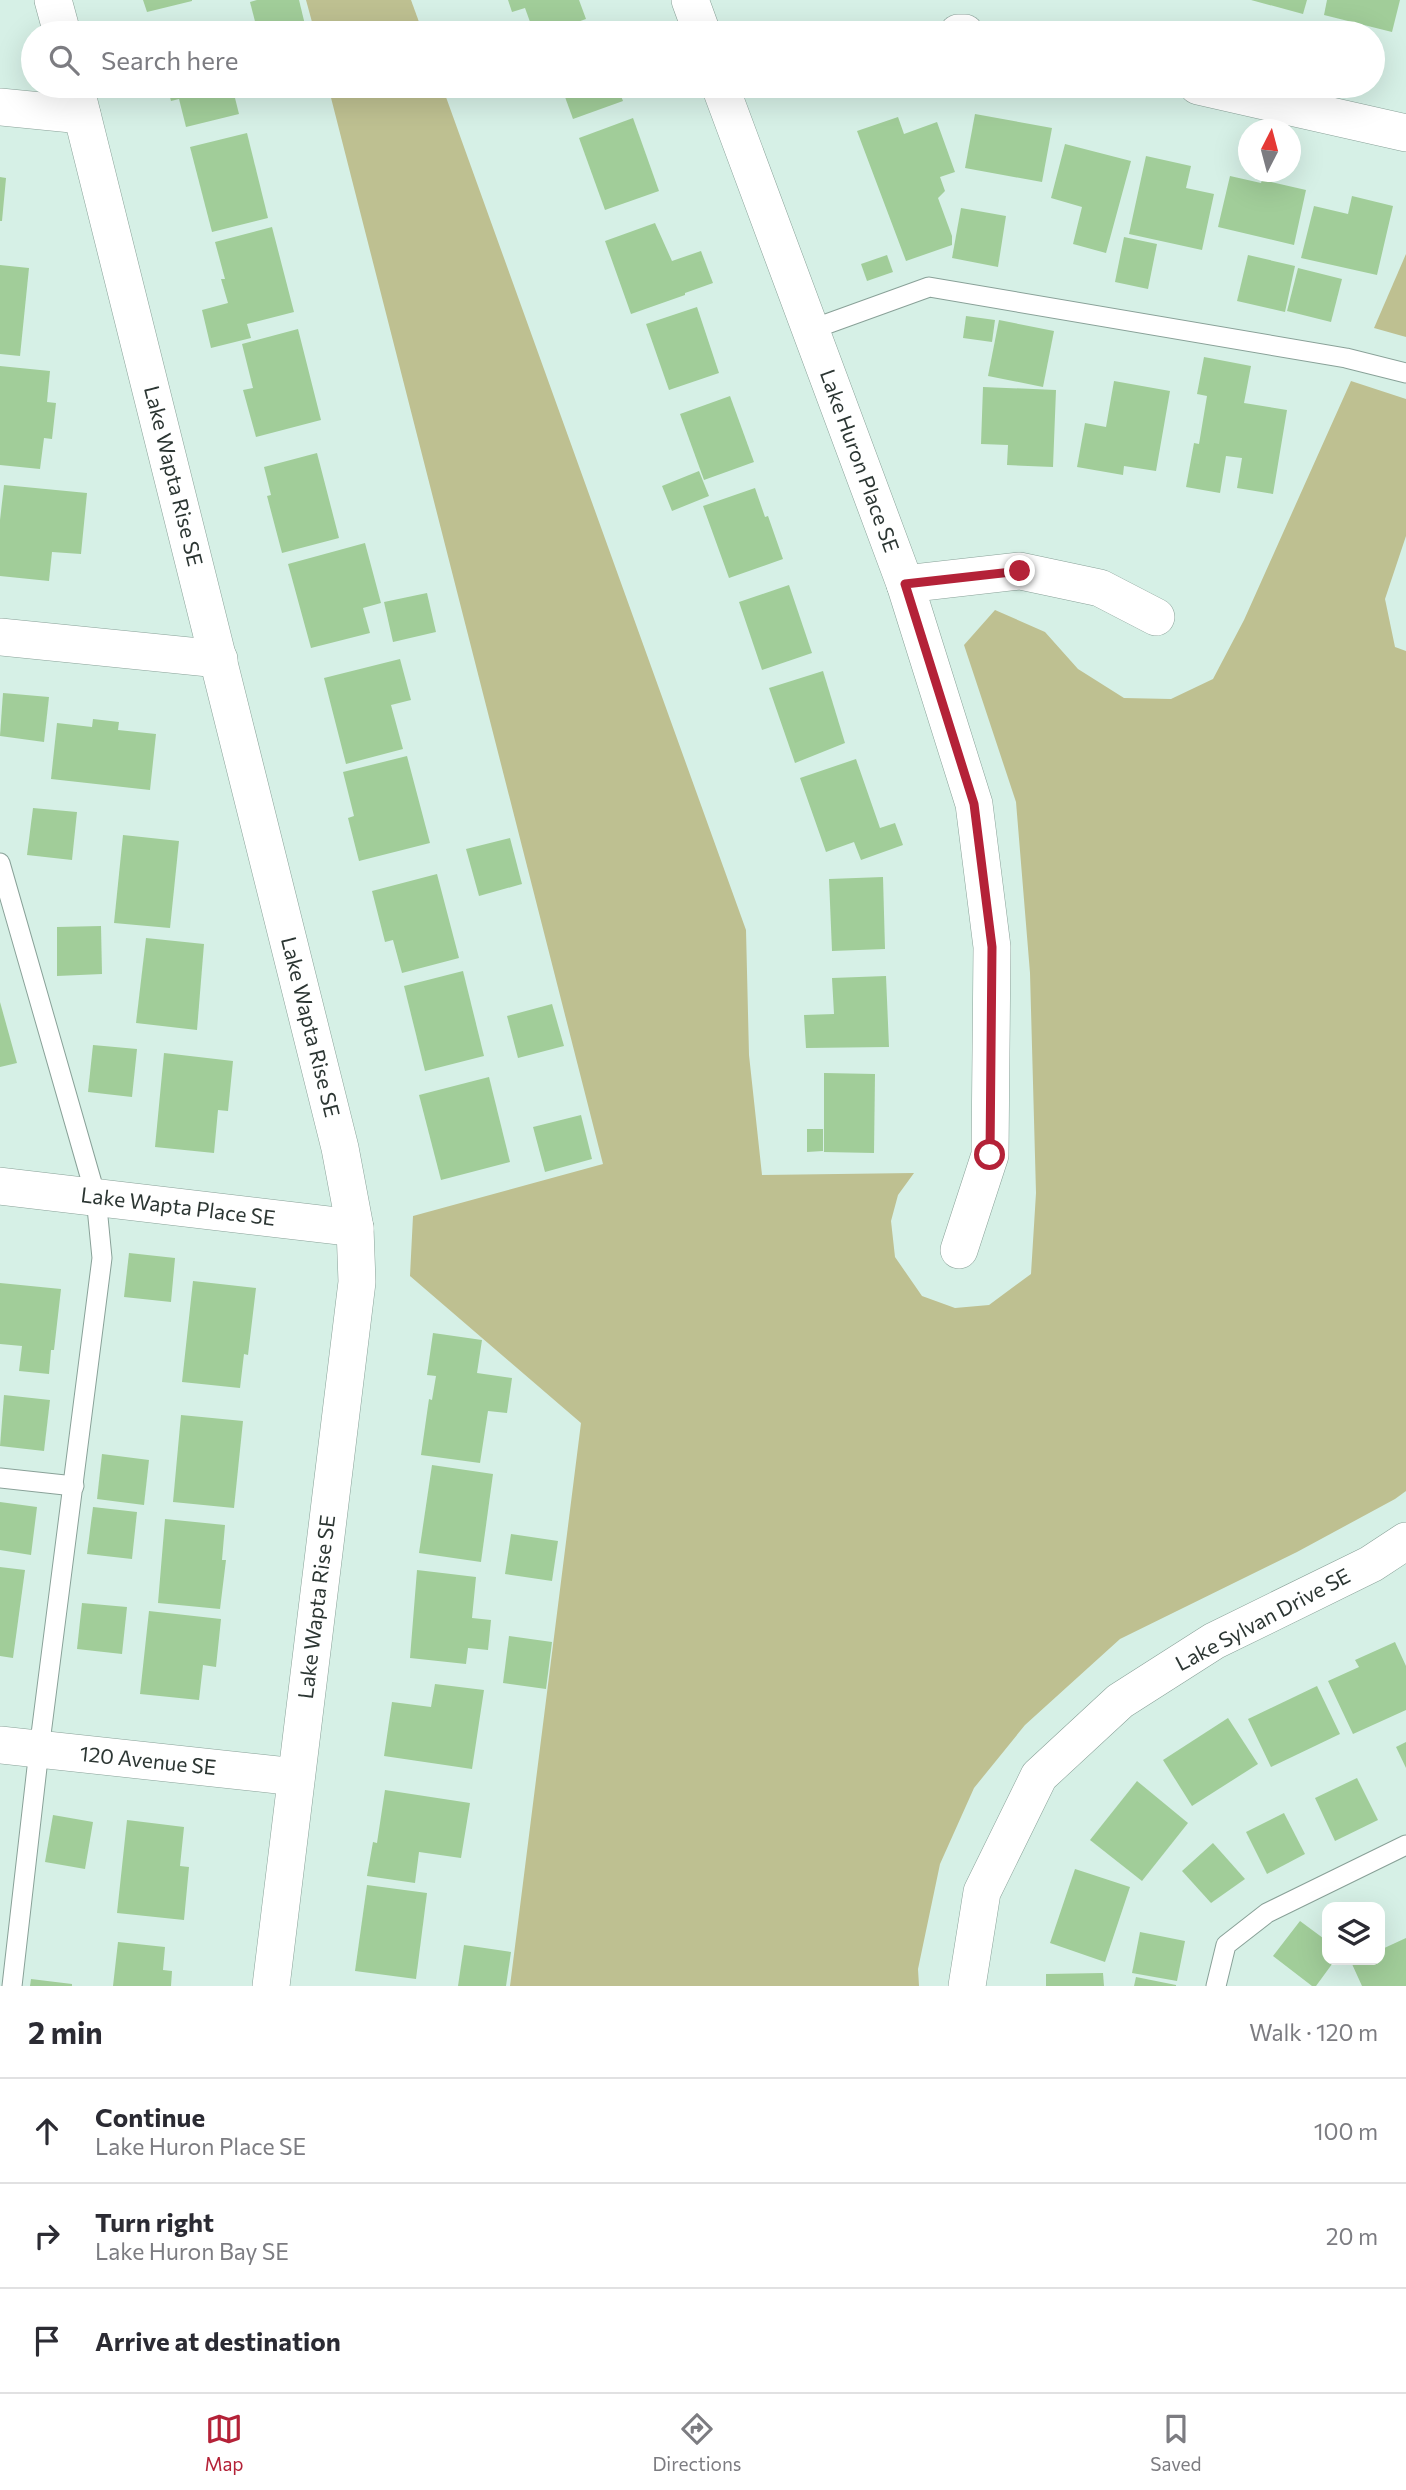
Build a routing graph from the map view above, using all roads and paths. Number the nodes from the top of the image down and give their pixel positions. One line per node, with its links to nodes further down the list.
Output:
1 (53, 0): 3 (street)
2 (690, 0): 4 (street)
3 (59, 21)
4 (698, 21)
5 (730, 98): 10 (street, Lake Huron Place SE)
6 (1252, 98): 9 (street)
7 (78, 100): 8 (street); 15 (street, Lake Wapta Rise SE)
8 (0, 107)
9 (1406, 132)
10 (810, 330): 11 (lane); 12 (street, Lake Huron Place SE)
11 (1406, 373)
12 (905, 584): 13 (street); 21 (street, Lake Huron Place SE)
13 (1156, 617)
14 (0, 637): 15 (street)
15 (219, 659): 20 (street, Lake Wapta Rise SE)
16 (0, 863): 17 (lane)
17 (6, 911): 19 (lane)
18 (0, 1186): 19 (street, Lake Wapta Place SE)
19 (96, 1197): 20 (street, Lake Wapta Place SE); 23 (lane)
20 (355, 1228): 27 (street, Lake Wapta Rise SE)
21 (959, 1250)
22 (0, 1478): 23 (lane)
23 (74, 1486): 26 (lane)
24 (1406, 1541): 31 (street, Lake Sylvan Drive SE)
25 (0, 1745): 26 (street, 120 Avenue SE)
26 (39, 1750): 27 (street, 120 Avenue SE); 29 (lane)
27 (296, 1777): 30 (street, Lake Wapta Rise SE)
28 (1406, 1845): 32 (lane)
29 (12, 1986)
30 (271, 1986)
31 (967, 1986)
32 (1216, 1986)

